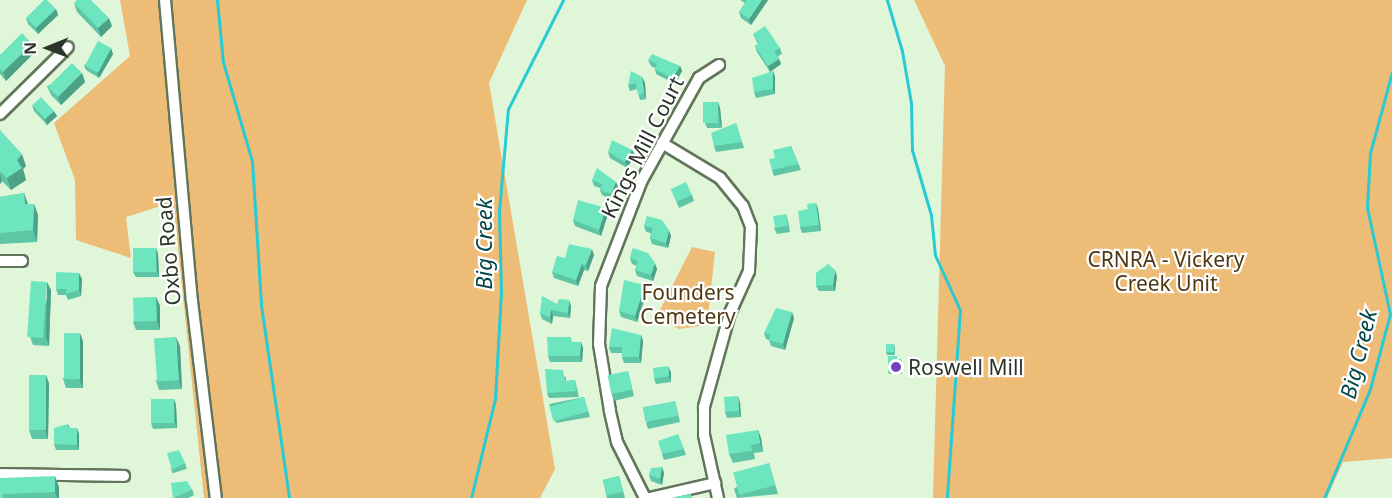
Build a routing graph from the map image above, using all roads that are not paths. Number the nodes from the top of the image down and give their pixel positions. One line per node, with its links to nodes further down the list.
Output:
1 (165, 0): 11 (street, Oxbo Road)
2 (68, 47): 4 (street)
3 (719, 65): 5 (street, Kings Mill Court)
4 (0, 114)
5 (662, 143): 10 (street); 12 (street, Kings Mill Court)
6 (0, 261): 7 (street)
7 (22, 261)
8 (0, 474): 9 (street)
9 (124, 476)
10 (715, 483): 13 (street); 14 (street)
11 (216, 498)
12 (645, 498)
13 (650, 498)
14 (718, 498)

